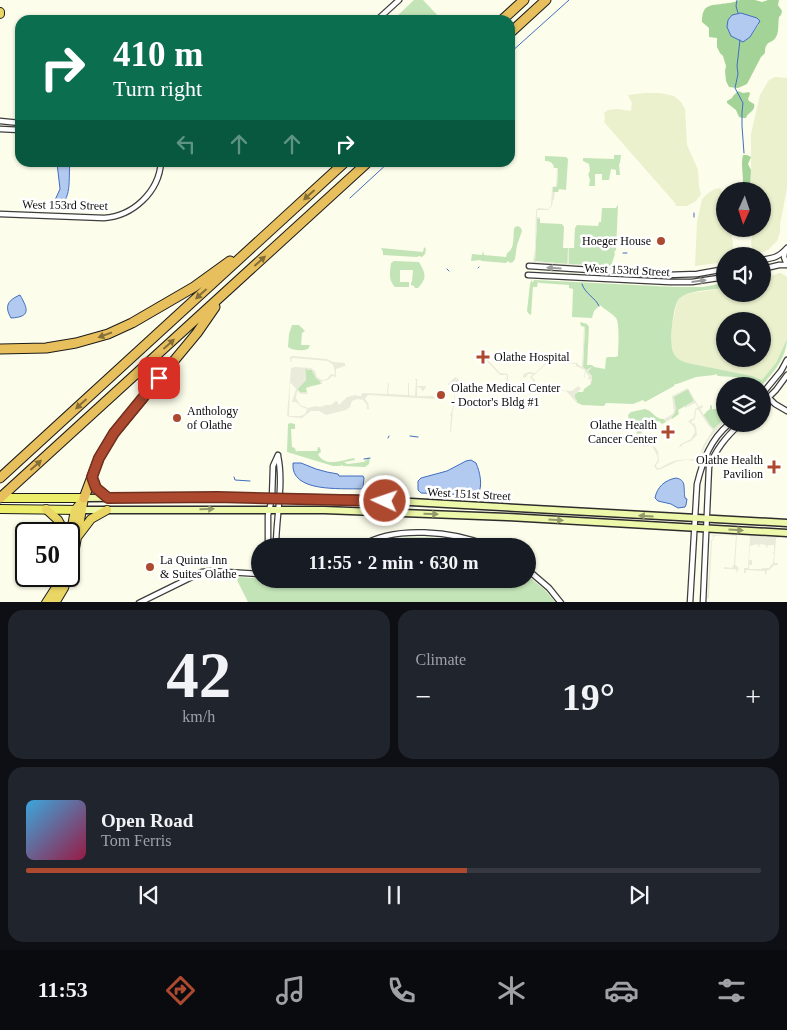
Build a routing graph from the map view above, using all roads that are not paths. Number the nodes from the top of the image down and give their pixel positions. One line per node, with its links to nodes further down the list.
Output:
1 (399, 0): 4 (street)
2 (524, 0): 5 (highway)
3 (546, 0): 6 (highway)
4 (382, 15)
5 (508, 15)
6 (515, 28)
7 (0, 121): 8 (street)
8 (15, 122)
9 (0, 129): 10 (street)
10 (15, 130)
11 (160, 167): 14 (street, West 153rd Street)
12 (340, 167): 15 (highway, one-way to 15)
13 (363, 167): 24 (highway, one-way to 13)
14 (0, 214)
15 (263, 238): 25 (highway, one-way to 25); 35 (highway, one-way to 35)
16 (787, 248): 17 (street); 18 (street)
17 (771, 258)
18 (787, 265): 20 (street)
19 (529, 266): 21 (street, West 153rd Street, one-way to 19)
20 (771, 266)
21 (716, 271)
22 (528, 275): 23 (street, West 153rd Street, one-way to 23)
23 (716, 278)
24 (224, 294): 34 (highway); 36 (highway, one-way to 24)
25 (0, 349)
26 (787, 360): 28 (street)
27 (787, 375): 29 (street)
28 (771, 383)
29 (771, 395)
30 (771, 400): 31 (street)
31 (787, 411)
32 (721, 432): 46 (street)
33 (732, 432): 47 (street)
34 (92, 477): 37 (highway); 38 (highway)
35 (0, 478)
36 (0, 498): 37 (main road, West 151st Street)
37 (84, 498): 38 (main road, West 151st Street); 44 (highway)
38 (108, 498): 39 (main road, West 151st Street)
39 (276, 498): 39 (street); 42 (street); 43 (street); 46 (main road, West 151st Street, one-way to 39)
40 (0, 509): 41 (main road, West 151st Street)
41 (46, 509): 44 (main road, West 151st Street); 48 (highway)
42 (269, 509): 43 (main road, West 151st Street); 45 (main road, West 151st Street, one-way to 42); 55 (street)
43 (278, 509): 51 (main road, West 151st Street, one-way to 51); 56 (street)
44 (78, 510): 45 (main road, West 151st Street); 49 (highway)
45 (107, 510): 53 (highway)
46 (694, 519): 47 (main road, West 151st Street); 51 (street)
47 (707, 520): 50 (main road, West 151st Street); 52 (street)
48 (59, 522)
49 (75, 522)
50 (787, 524)
51 (694, 528): 52 (main road, West 151st Street); 67 (street)
52 (706, 528): 54 (main road, West 151st Street, one-way to 54); 68 (street)
53 (80, 531)
54 (787, 533)
55 (268, 538)
56 (276, 538)
57 (380, 538): 58 (street)
58 (464, 538)
59 (251, 573): 65 (street)
60 (536, 577): 66 (street)
61 (56, 587): 63 (highway)
62 (64, 587): 64 (highway)
63 (46, 602)
64 (54, 602)
65 (139, 602)
66 (561, 602)
67 (690, 602)
68 (703, 602)

